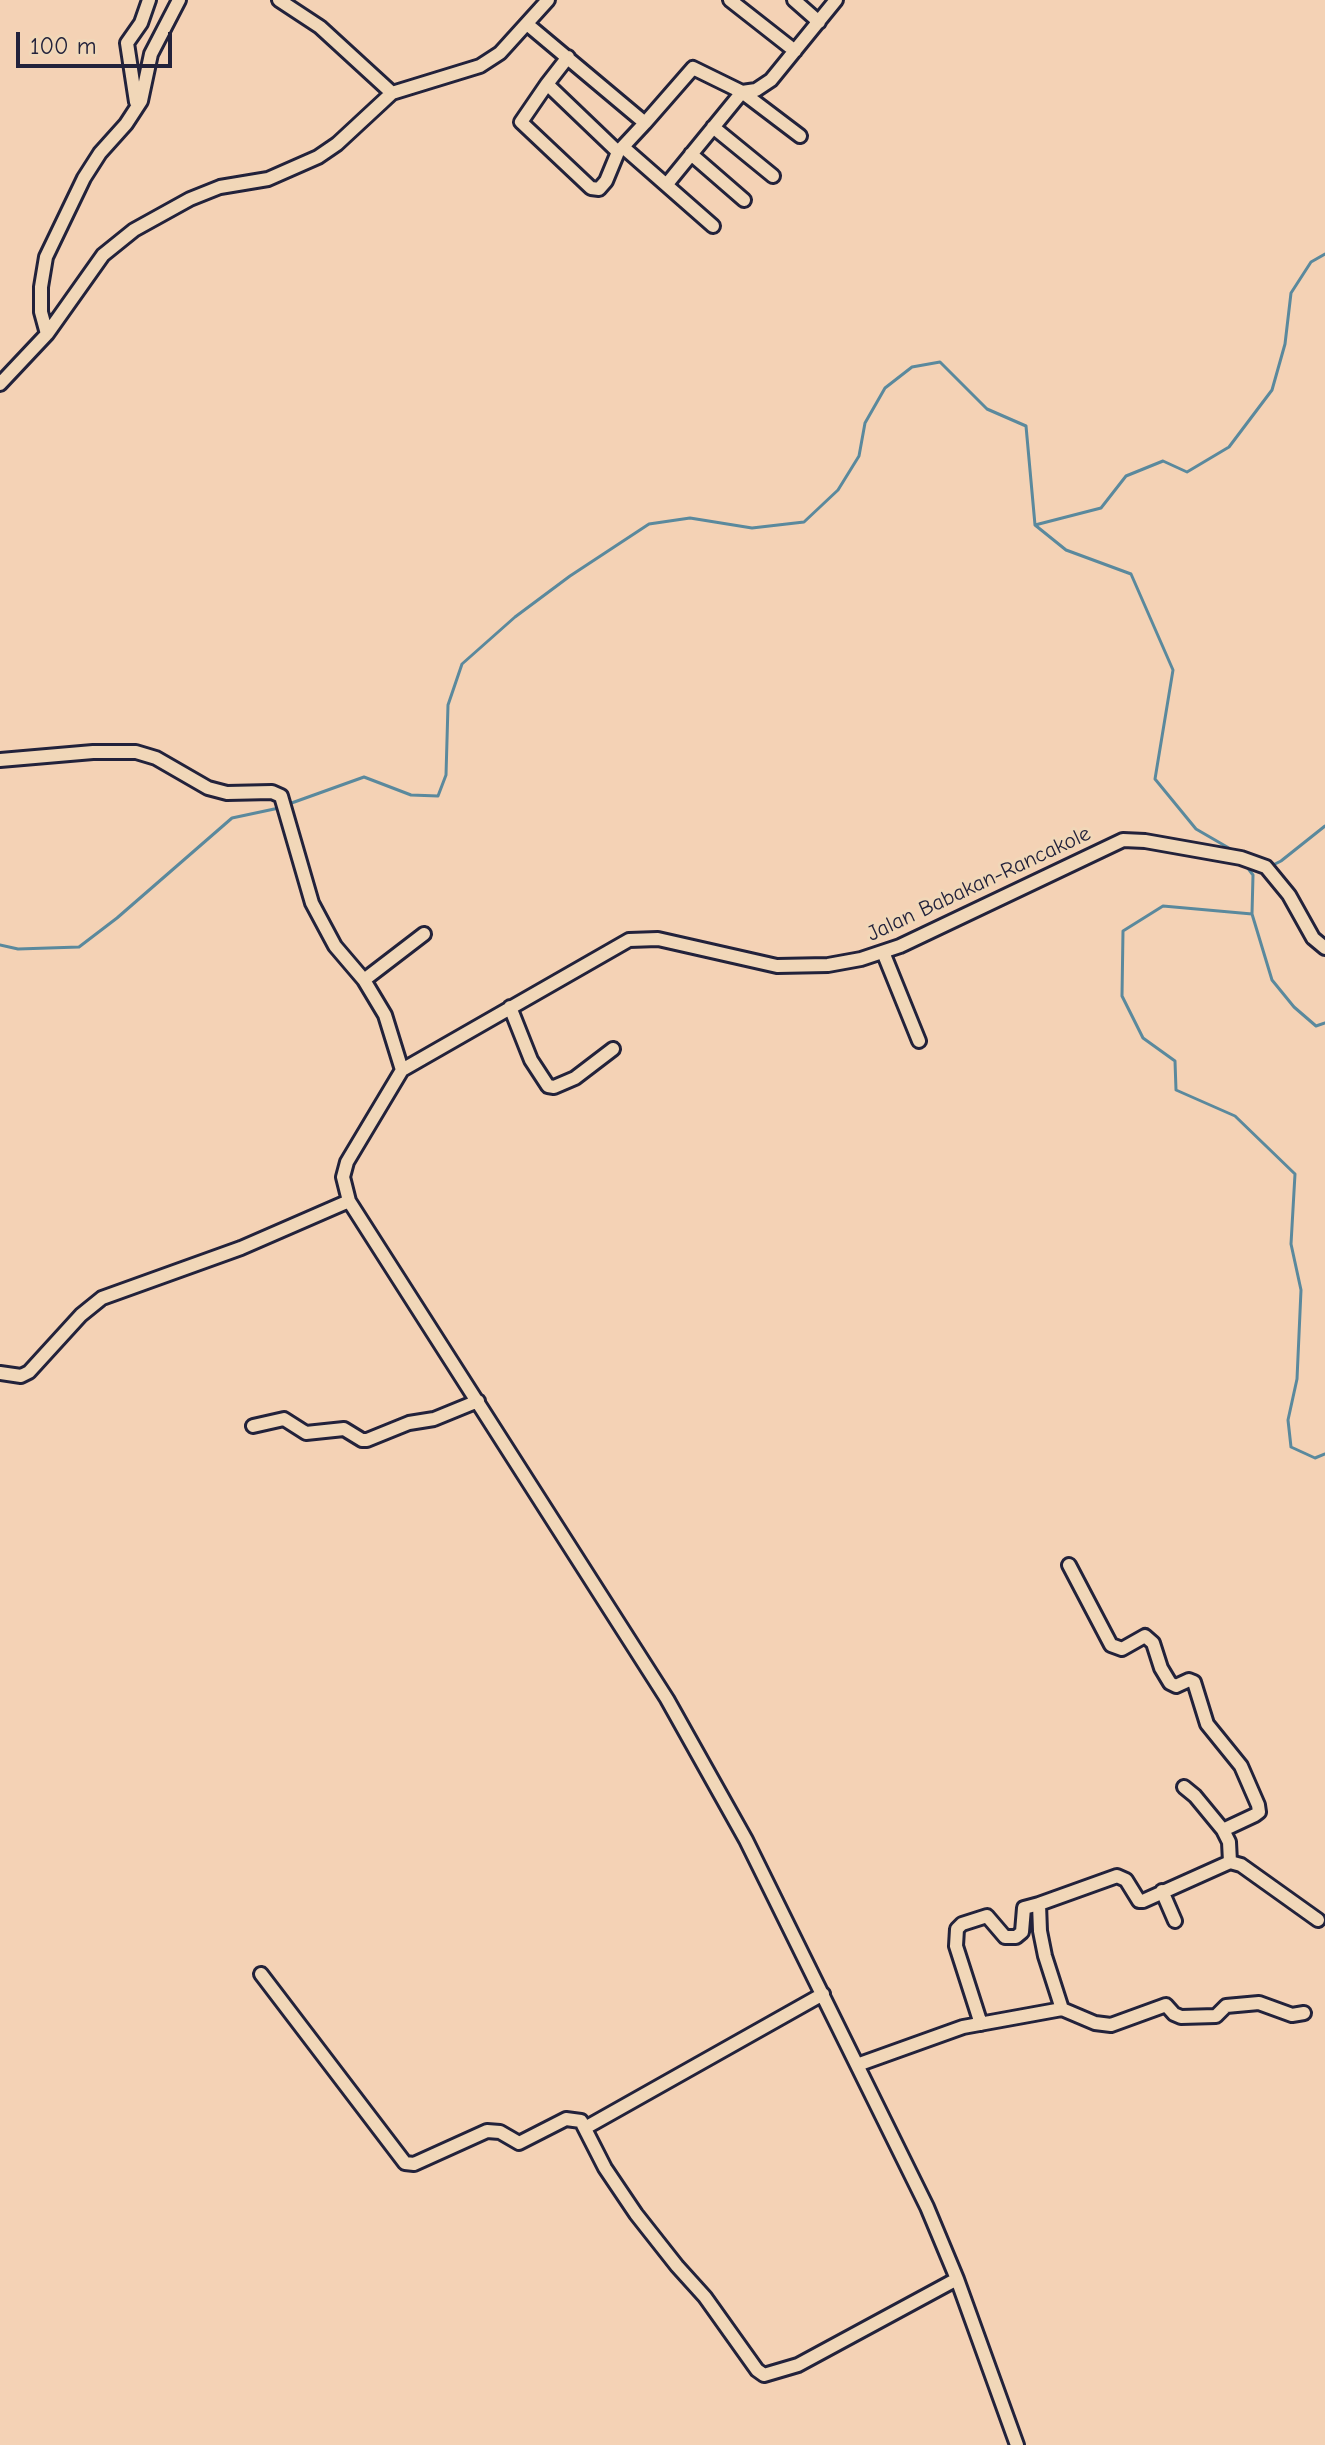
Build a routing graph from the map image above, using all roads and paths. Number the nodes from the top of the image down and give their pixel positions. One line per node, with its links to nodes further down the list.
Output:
1 (149, 0): 15 (street)
2 (179, 0): 15 (street)
3 (279, 0): 14 (street)
4 (548, 0): 9 (street)
5 (730, 0): 10 (street)
6 (794, 0): 8 (street)
7 (836, 0): 8 (street)
8 (819, 22): 10 (street)
9 (527, 24): 11 (street); 14 (street)
10 (795, 51): 13 (street)
11 (568, 57): 12 (street); 16 (street)
12 (547, 84): 19 (street); 19 (street)
13 (742, 92): 16 (street); 17 (street); 18 (street)
14 (392, 93): 25 (street)
15 (137, 109): 25 (street)
16 (645, 123): 19 (street)
17 (713, 127): 20 (street); 21 (street)
18 (800, 136)
19 (620, 149): 22 (street)
20 (691, 154): 22 (street); 23 (street)
21 (773, 176)
22 (667, 184): 24 (street)
23 (744, 200)
24 (713, 226)
25 (47, 334): 26 (street)
26 (0, 384)
27 (0, 760): 31 (street)
28 (424, 934): 31 (street)
29 (1325, 948): 30 (street, Jalan Babakan-Rancakole)
30 (883, 952): 32 (street, Jalan Babakan-Rancakole); 33 (street)
31 (364, 980): 35 (street)
32 (510, 1007): 34 (street); 35 (street, Jalan Babakan-Rancakole)
33 (919, 1041)
34 (613, 1049)
35 (402, 1070): 36 (street)
36 (349, 1201): 37 (street); 38 (street)
37 (0, 1373)
38 (478, 1401): 39 (street); 49 (street)
39 (253, 1426)
40 (1069, 1565): 42 (street)
41 (1184, 1787): 42 (street)
42 (1223, 1830): 43 (street)
43 (1230, 1862): 44 (street); 46 (street)
44 (1162, 1891): 45 (street); 47 (street)
45 (1039, 1904): 50 (street); 52 (street)
46 (1318, 1920)
47 (1175, 1921)
48 (261, 1974): 54 (street)
49 (823, 1994): 53 (street); 54 (street)
50 (1062, 2009): 51 (street); 52 (street)
51 (1304, 2013)
52 (981, 2024): 53 (street)
53 (857, 2065): 55 (street)
54 (585, 2128): 55 (street)
55 (957, 2279): 56 (street)
56 (1017, 2445)

